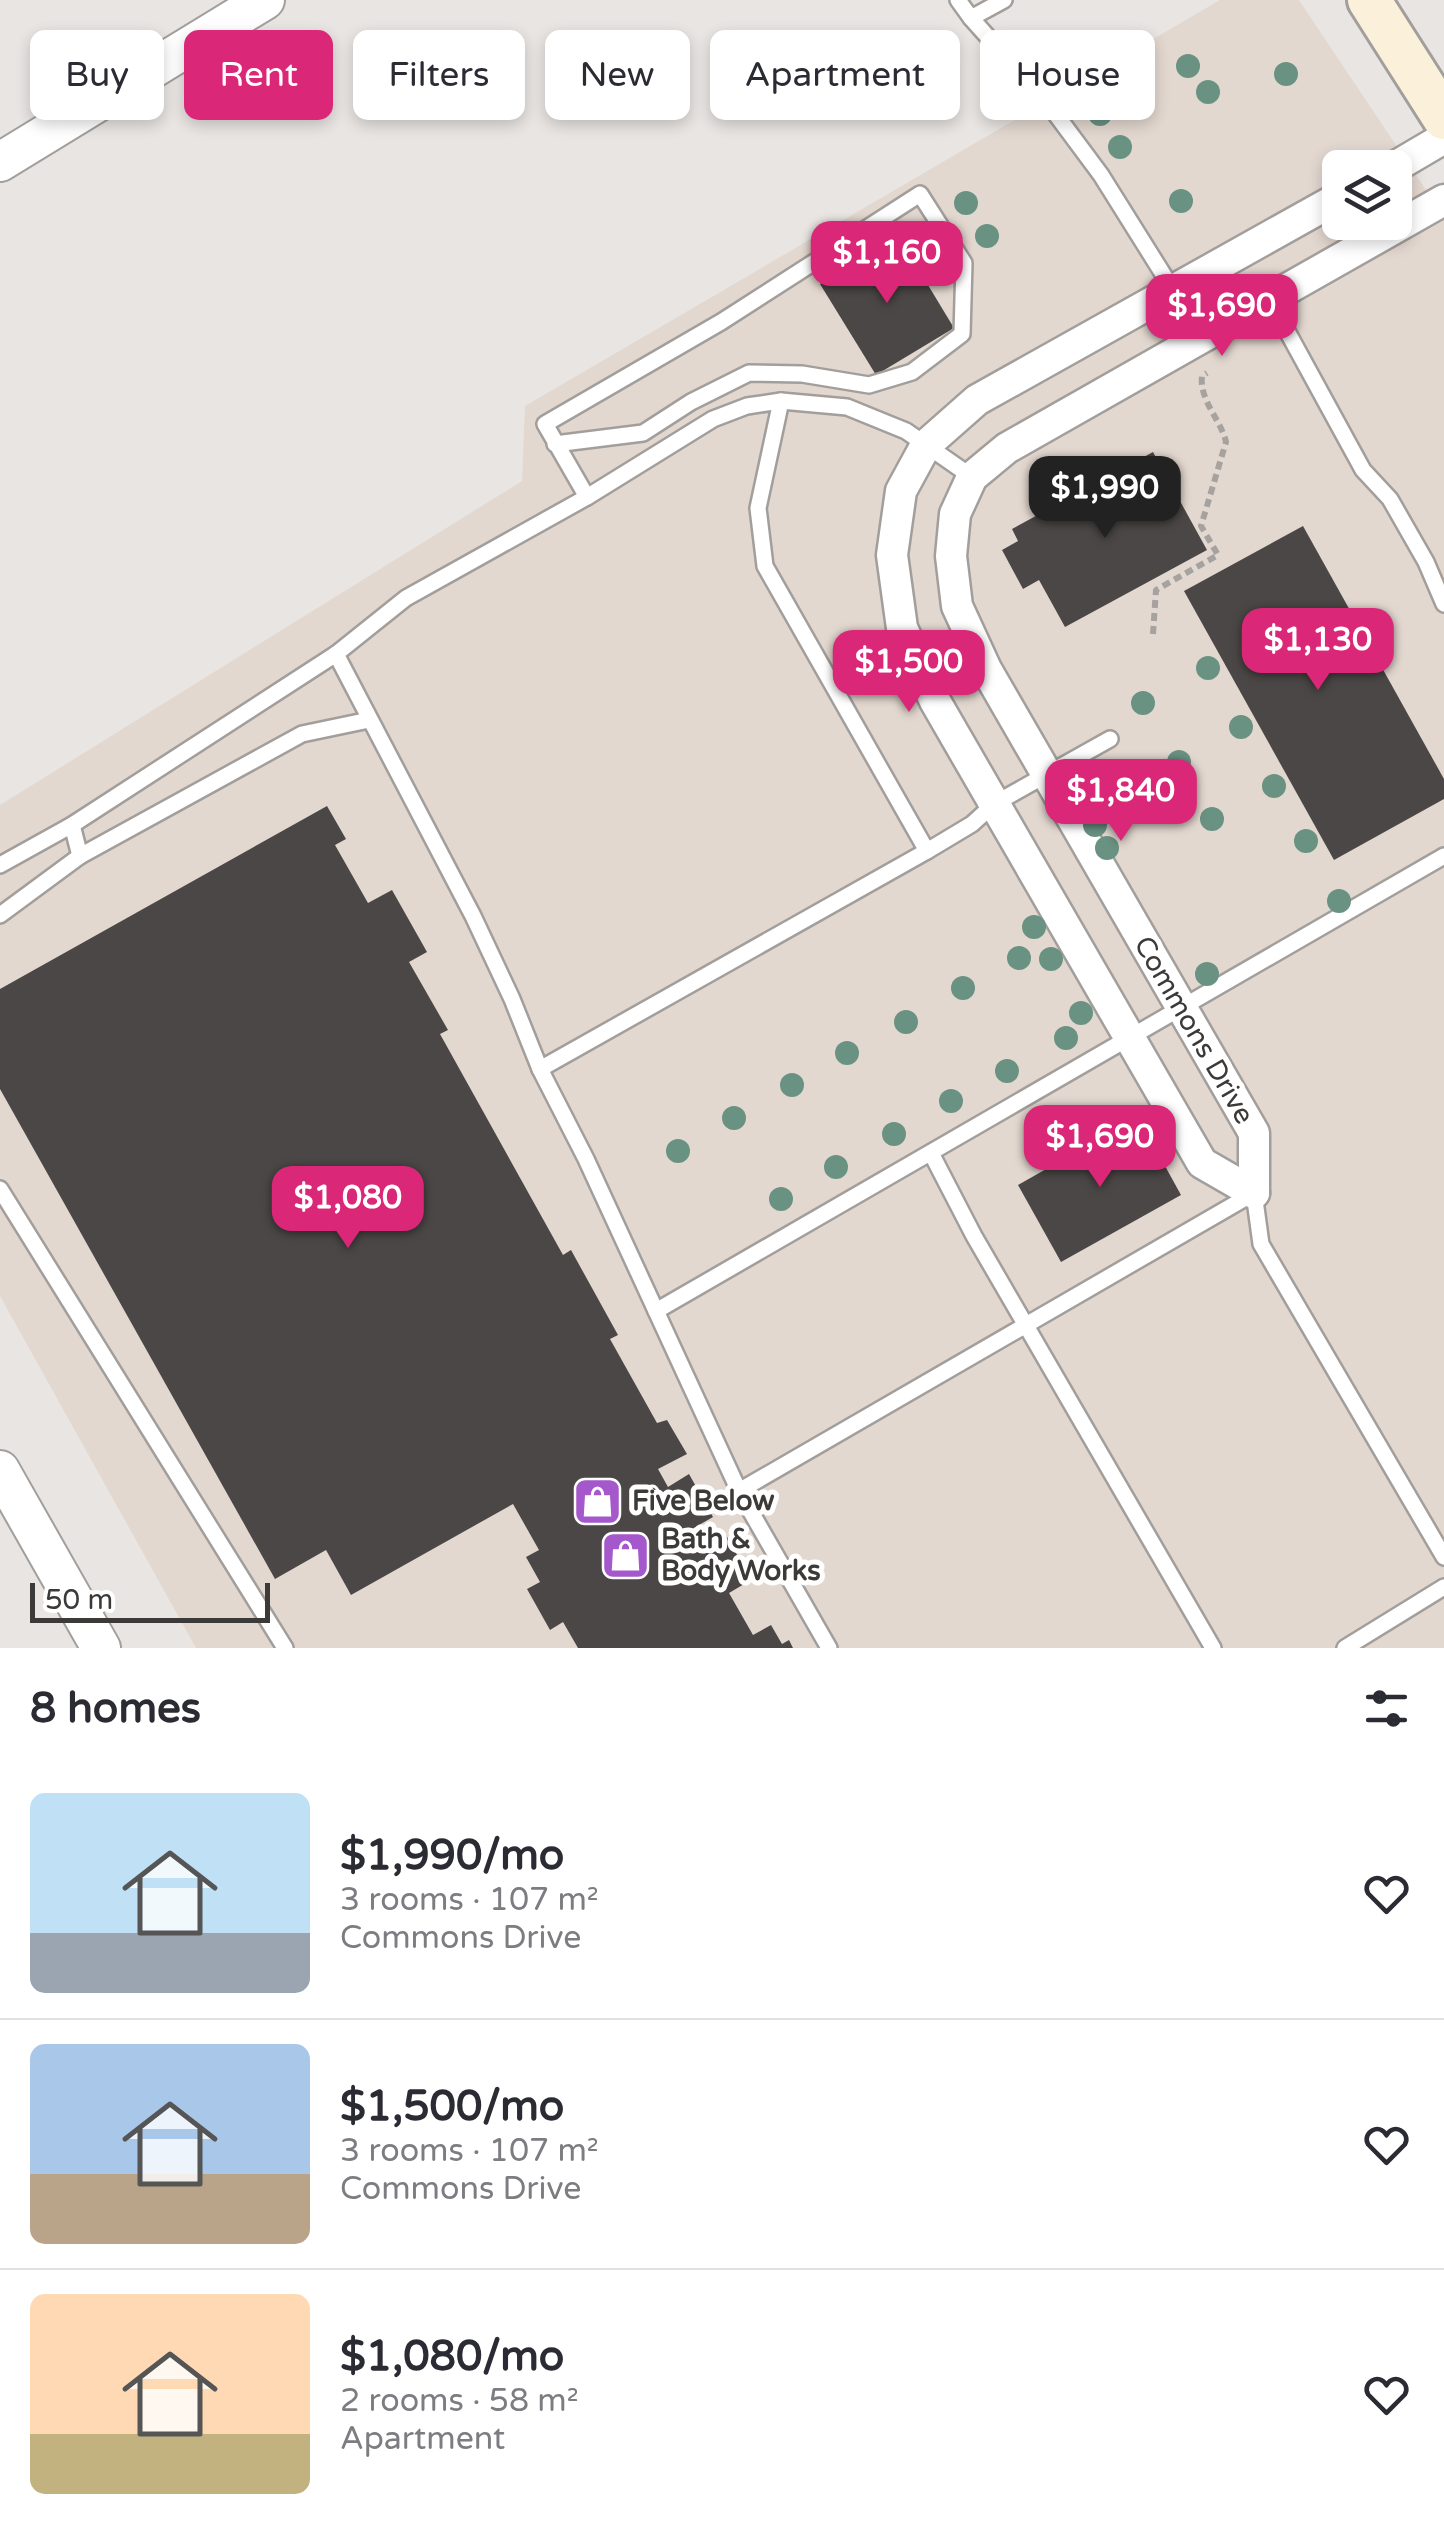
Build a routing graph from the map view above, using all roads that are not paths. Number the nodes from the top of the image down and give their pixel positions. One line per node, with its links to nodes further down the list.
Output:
1 (265, 0): 9 (street)
2 (958, 0): 5 (lane)
3 (1004, 0): 5 (lane)
4 (1370, 0): 6 (main road)
5 (971, 18): 12 (lane)
6 (1444, 118)
7 (1444, 138): 8 (street)
8 (1412, 157)
9 (0, 162)
10 (1444, 200): 13 (street)
11 (1322, 207): 12 (street)
12 (1173, 290): 16 (street)
13 (1269, 298): 17 (street); 19 (lane)
14 (781, 401): 16 (lane); 18 (lane); 26 (lane)
15 (556, 444): 15 (lane); 18 (lane)
16 (926, 445): 17 (lane); 24 (street)
17 (972, 477): 23 (street, Commons Drive)
18 (587, 497): 20 (lane)
19 (1444, 604)
20 (336, 654): 21 (lane); 25 (lane)
21 (369, 720): 27 (lane); 33 (lane)
22 (1110, 740): 23 (lane)
23 (1047, 776): 24 (lane); 31 (street, Commons Drive)
24 (994, 804): 26 (lane); 32 (street)
25 (72, 824): 27 (lane); 29 (lane)
26 (927, 851): 33 (lane)
27 (80, 856): 30 (lane)
28 (1444, 856): 31 (lane)
29 (0, 865)
30 (0, 915)
31 (1181, 1008): 32 (lane); 36 (street, Commons Drive)
32 (1130, 1038): 34 (lane); 36 (street)
33 (540, 1069): 37 (lane)
34 (931, 1153): 37 (lane); 38 (lane)
35 (0, 1189): 44 (lane)
36 (1254, 1193): 38 (lane); 41 (lane)
37 (656, 1311): 40 (lane)
38 (1026, 1325): 40 (lane); 46 (lane)
39 (0, 1470): 43 (street)
40 (739, 1491): 45 (lane)
41 (1444, 1556)
42 (1444, 1588): 47 (lane)
43 (102, 1648)
44 (285, 1648)
45 (830, 1648)
46 (1213, 1648)
47 (1345, 1648)

